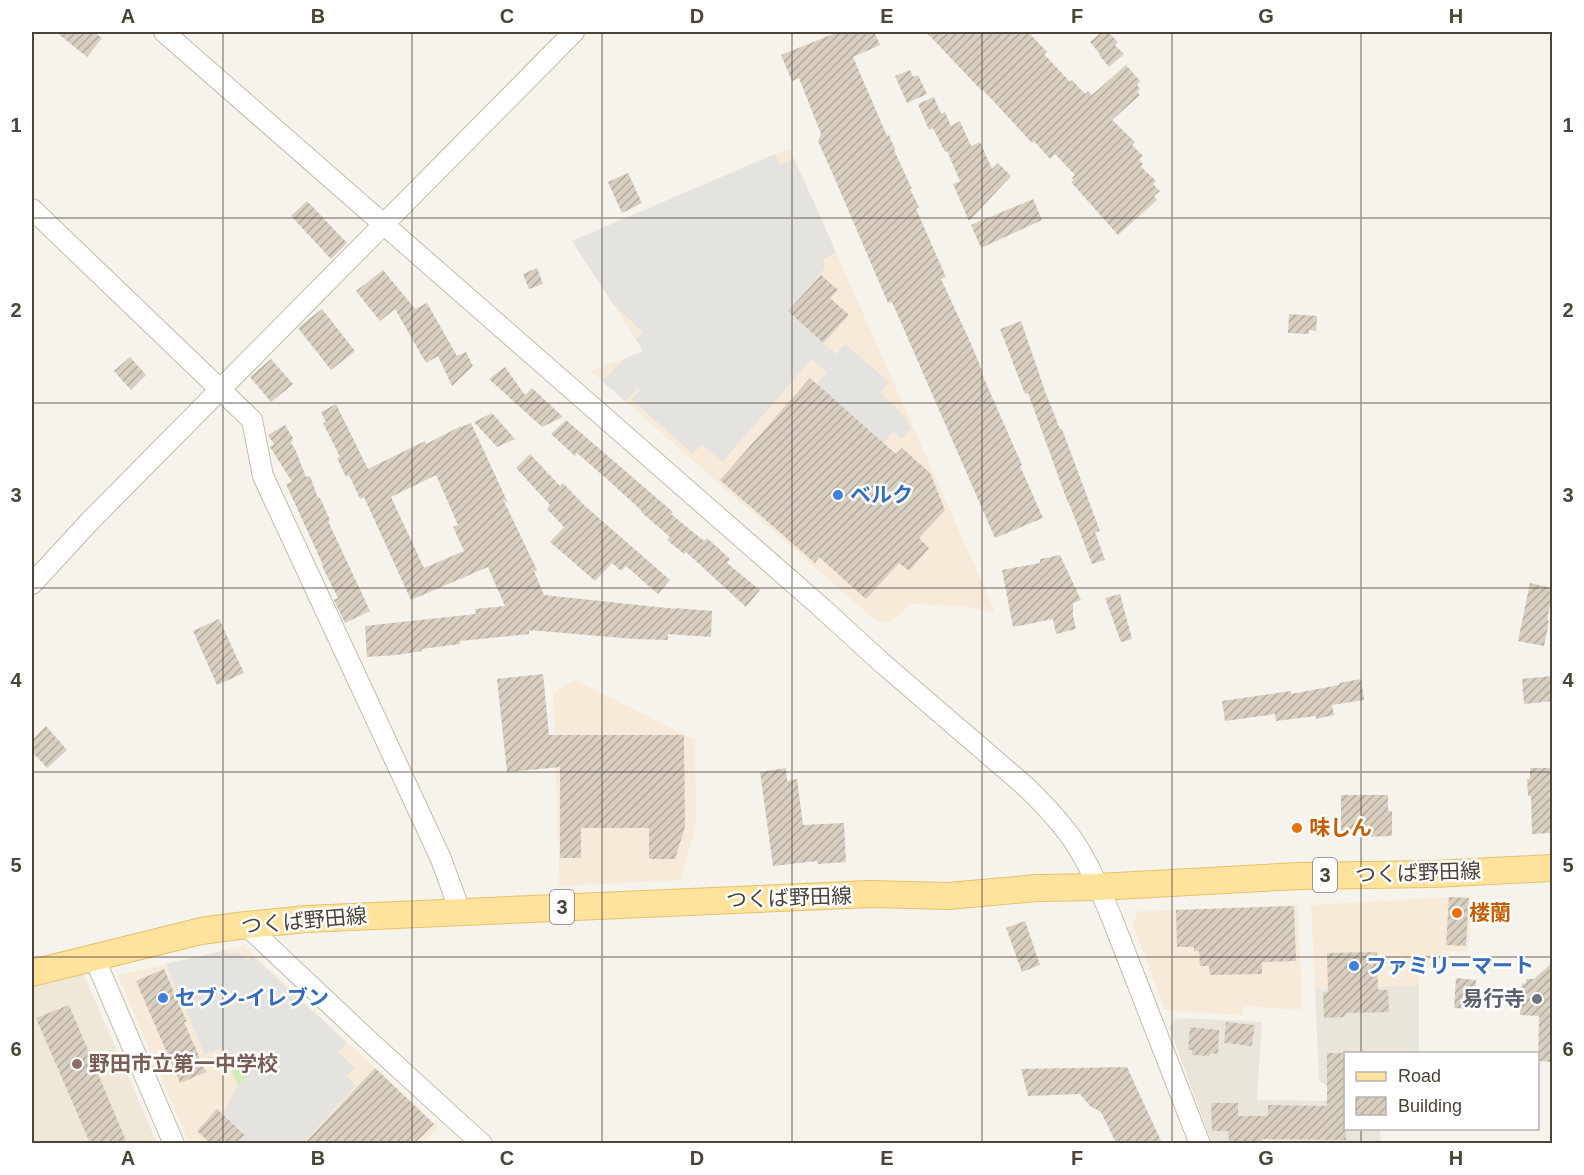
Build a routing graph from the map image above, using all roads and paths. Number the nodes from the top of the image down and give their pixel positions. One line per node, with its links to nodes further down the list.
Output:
1 (165, 32): 4 (street)
2 (574, 32): 4 (street)
3 (32, 209): 5 (street)
4 (384, 225): 5 (street); 8 (street)
5 (221, 389): 6 (street); 9 (street)
6 (32, 584)
7 (1552, 868): 8 (main road, つくば野田線 / 3)
8 (1098, 886): 9 (main road, つくば野田線 / 3); 15 (street)
9 (460, 911): 10 (main road, つくば野田線 / 3)
10 (246, 925): 11 (main road, つくば野田線 / 3); 14 (street)
11 (94, 957): 12 (main road, つくば野田線 / 3); 13 (street)
12 (32, 973)
13 (174, 1143)
14 (482, 1143)
15 (1200, 1143)

